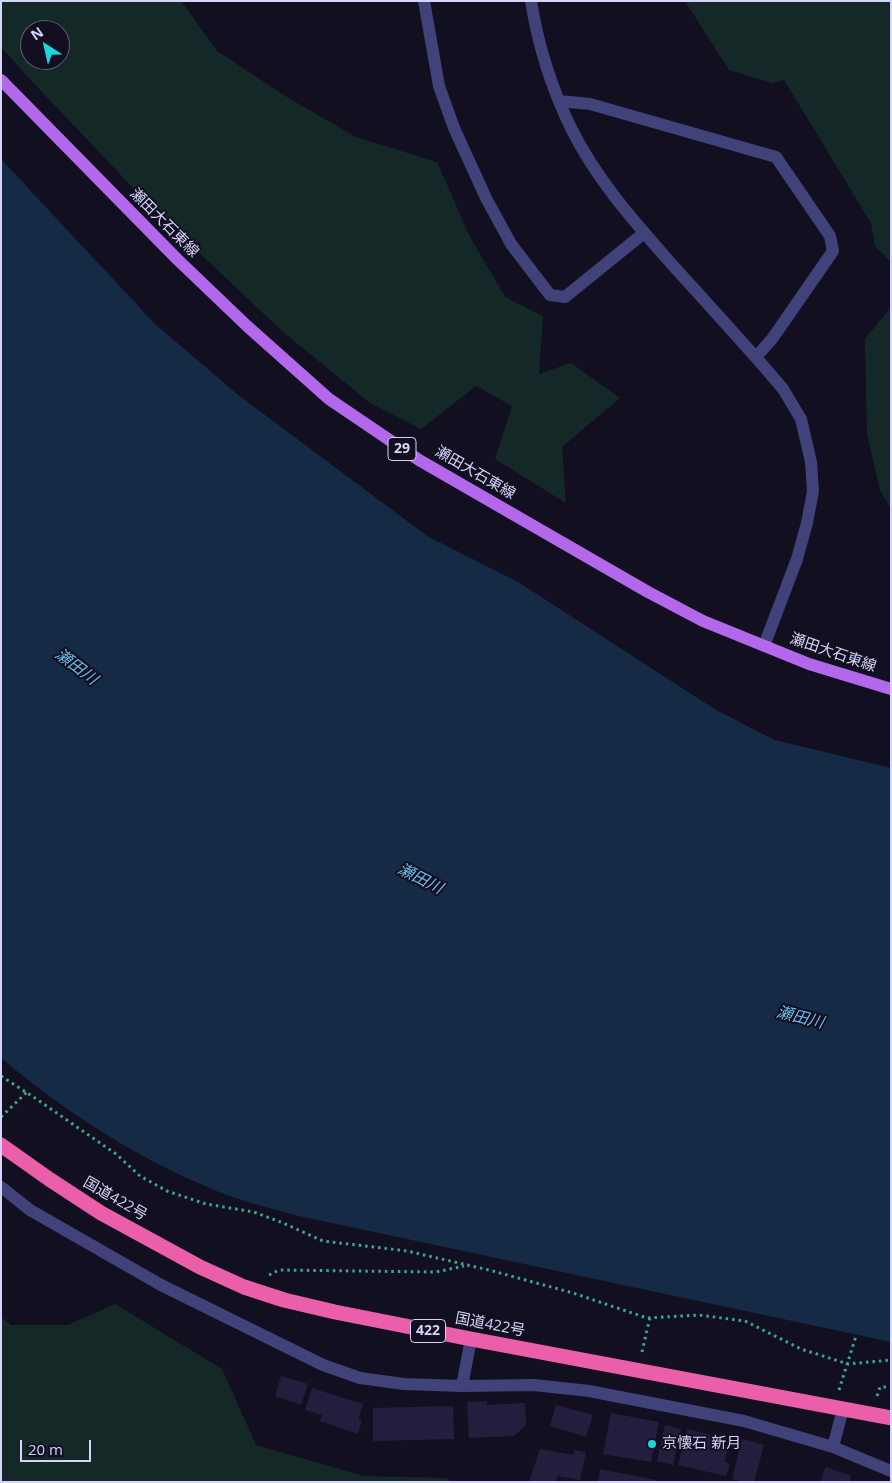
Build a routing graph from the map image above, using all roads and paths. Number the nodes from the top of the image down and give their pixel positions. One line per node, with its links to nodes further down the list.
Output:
1 (424, 1): 5 (street)
2 (531, 1): 4 (street)
3 (1, 80): 7 (main road, 瀬田大石東線 / 29)
4 (559, 101): 5 (street); 6 (street)
5 (644, 233): 6 (street)
6 (756, 357): 7 (street)
7 (764, 646): 8 (main road, 瀬田大石東線 / 29)
8 (891, 689)
9 (1, 1076): 10 (path)
10 (27, 1092): 11 (path); 14 (path)
11 (1, 1117)
12 (1, 1144): 15 (highway, 国道422号 / 422)
13 (1, 1187): 22 (street)
14 (467, 1265): 15 (path); 16 (path)
15 (244, 1287): 18 (highway, 国道422号 / 422)
16 (650, 1317): 20 (path); 21 (path)
17 (856, 1336): 20 (path)
18 (471, 1339): 21 (highway, 国道422号 / 422); 22 (street)
19 (891, 1360): 20 (path)
20 (848, 1364): 23 (path)
21 (638, 1370): 23 (highway, 国道422号 / 422)
22 (462, 1386): 25 (street)
23 (838, 1408): 24 (highway, 国道422号 / 422); 25 (street)
24 (891, 1418)
25 (833, 1447): 26 (street)
26 (891, 1471)

